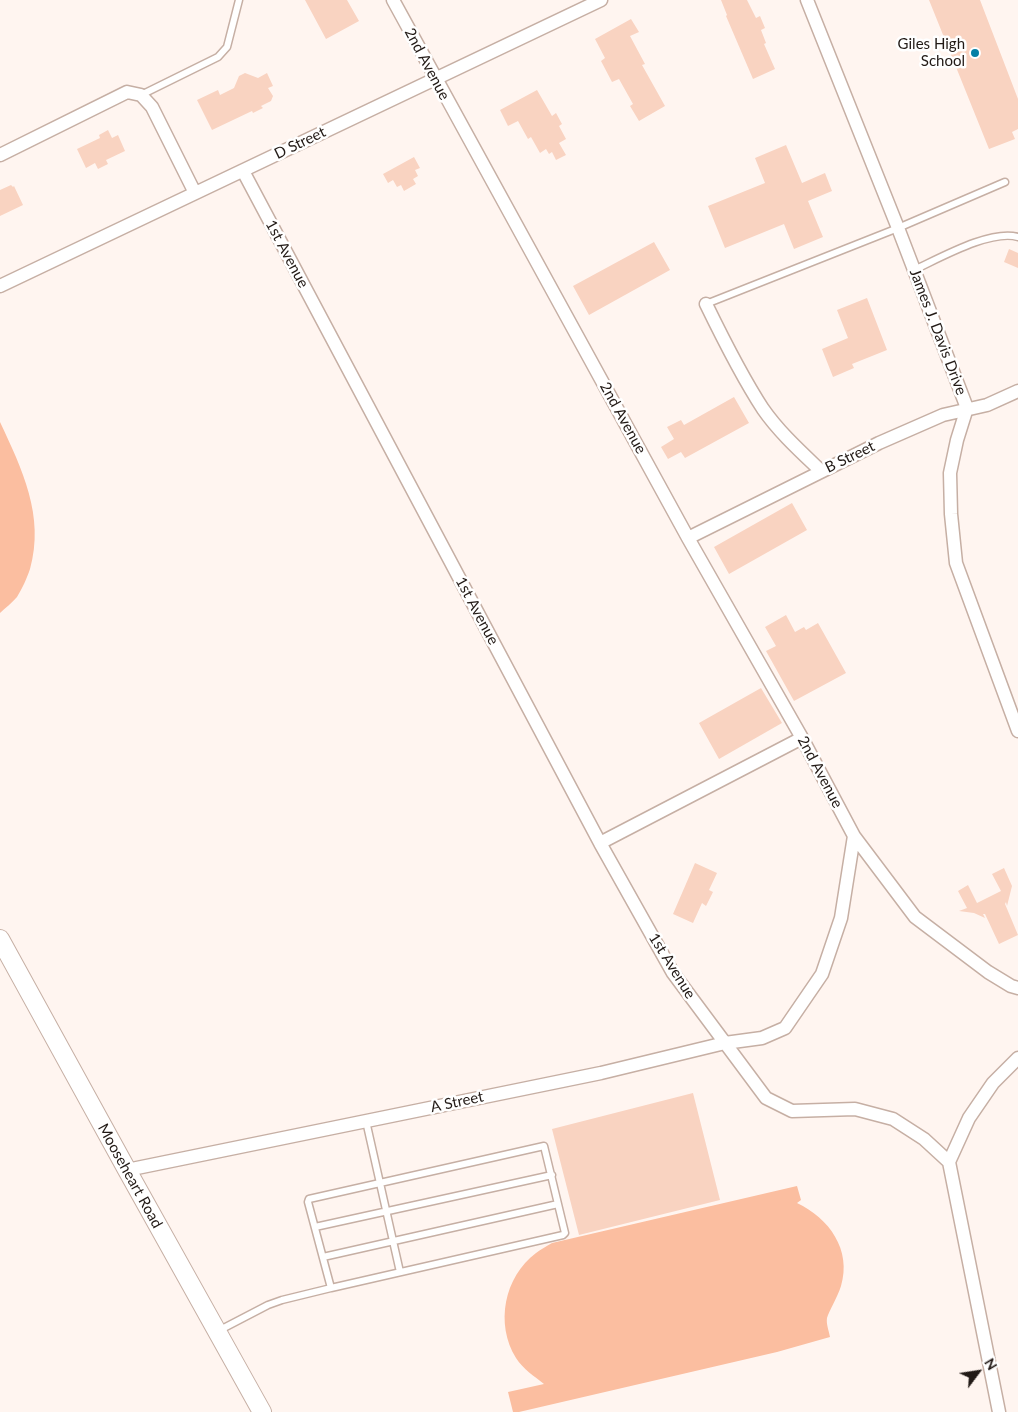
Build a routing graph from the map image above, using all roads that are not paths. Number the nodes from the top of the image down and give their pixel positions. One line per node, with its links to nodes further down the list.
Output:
1 (239, 0): 6 (lane)
2 (393, 0): 5 (street, 2nd Avenue)
3 (601, 0): 5 (street, D Street)
4 (807, 0): 11 (street, James J. Davis Drive)
5 (434, 78): 8 (street, D Street); 19 (street, 2nd Avenue)
6 (141, 95): 7 (street); 10 (street)
7 (0, 155)
8 (243, 171): 10 (street, D Street); 23 (street, 1st Avenue)
9 (1005, 182): 11 (lane)
10 (194, 193): 14 (street, D Street)
11 (898, 228): 13 (street, James J. Davis Drive); 15 (lane)
12 (1018, 237): 13 (lane)
13 (914, 270): 17 (street, James J. Davis Drive)
14 (0, 286)
15 (706, 304): 18 (street)
16 (1018, 391): 17 (street, B Street)
17 (967, 408): 18 (street, B Street); 20 (street, James J. Davis Drive)
18 (820, 471): 19 (street, B Street)
19 (688, 538): 21 (street, 2nd Avenue)
20 (1018, 731)
21 (802, 738): 22 (street, 2nd Avenue); 23 (street)
22 (854, 836): 25 (street, 2nd Avenue); 26 (street, A Street)
23 (600, 843): 26 (street, 1st Avenue)
24 (0, 939): 30 (main road, Mooseheart Road)
25 (1018, 988)
26 (726, 1043): 28 (street, A Street); 29 (street, 1st Avenue)
27 (1018, 1058): 29 (street)
28 (366, 1121): 30 (street, A Street); 32 (lane)
29 (949, 1162): 42 (street)
30 (127, 1170): 40 (main road, Mooseheart Road)
31 (552, 1176): 32 (lane); 33 (lane); 34 (lane)
32 (380, 1183): 34 (lane); 35 (lane)
33 (558, 1204): 36 (lane); 38 (lane)
34 (386, 1212): 35 (lane); 36 (lane)
35 (315, 1227): 37 (lane)
36 (393, 1241): 37 (lane); 38 (lane)
37 (323, 1257): 39 (lane)
38 (400, 1272): 39 (lane)
39 (331, 1288): 40 (lane)
40 (217, 1332): 41 (main road, Mooseheart Road)
41 (262, 1412)
42 (999, 1412)

